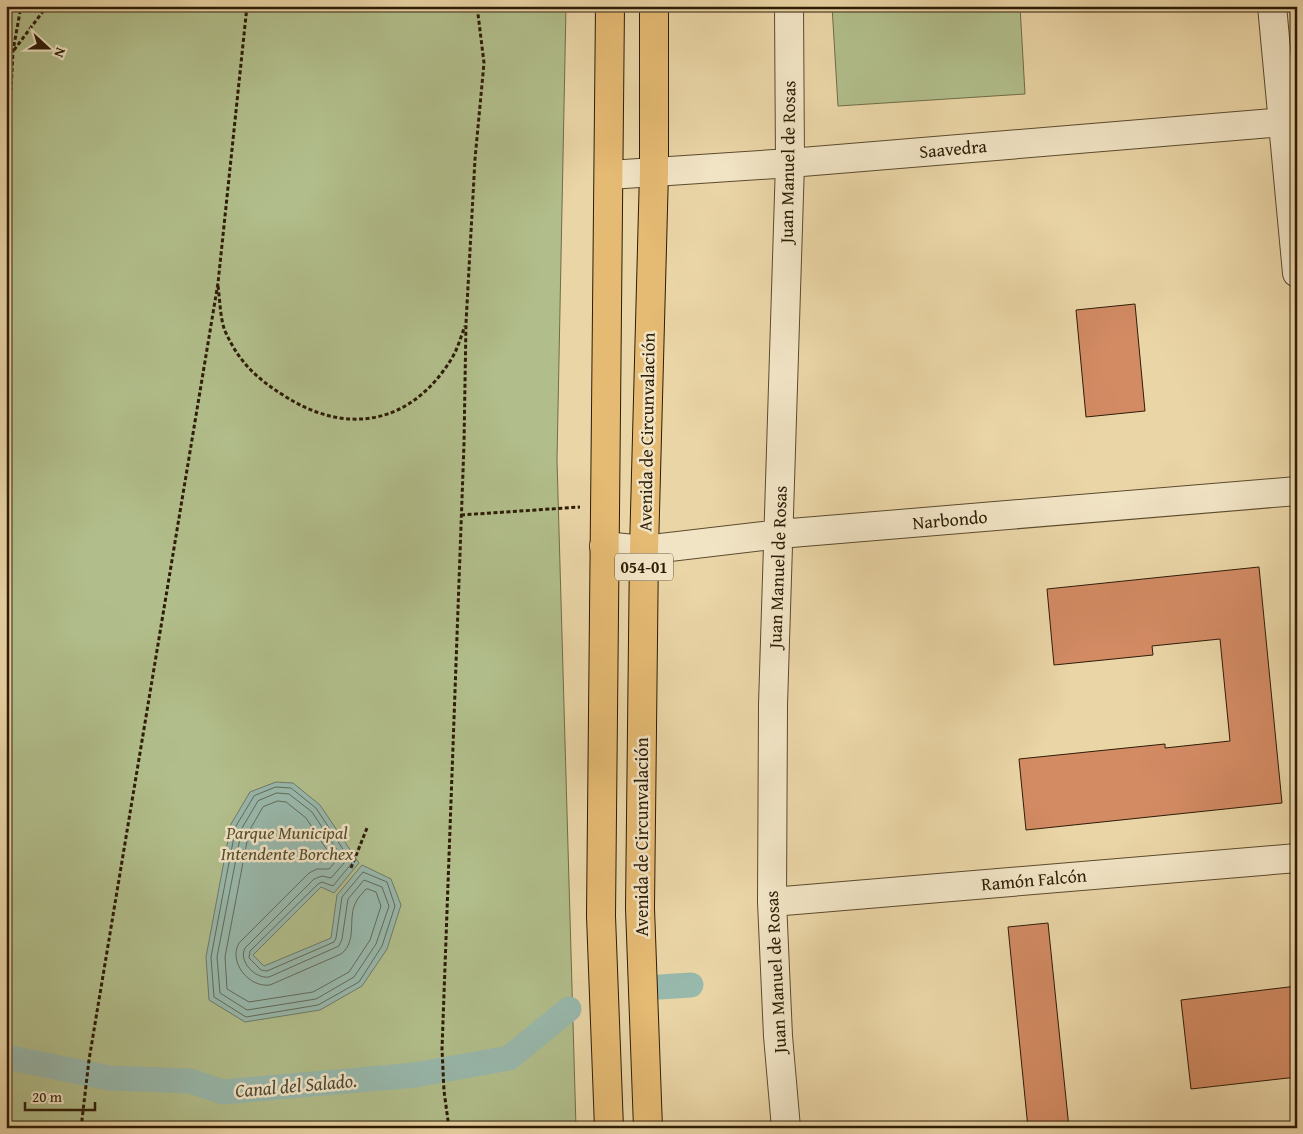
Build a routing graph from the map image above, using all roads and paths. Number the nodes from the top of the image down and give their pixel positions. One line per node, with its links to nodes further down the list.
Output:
1 (22, 6): 9 (path)
2 (47, 6): 9 (path)
3 (247, 6): 16 (path)
4 (477, 6): 17 (path)
5 (610, 6): 14 (highway, 054-01)
6 (654, 6): 13 (highway, Avenida de Circunvalación / 054-01)
7 (789, 6): 12 (street, Juan Manuel de Rosas)
8 (1272, 6): 10 (street)
9 (13, 51): 11 (path)
10 (1290, 122): 12 (street, Saavedra); 15 (street)
11 (6, 130)
12 (790, 163): 13 (street, Saavedra); 21 (street, Juan Manuel de Rosas)
13 (654, 172): 14 (street, Saavedra); 23 (highway, Avenida de Circunvalación / 054-01)
14 (609, 175): 22 (highway, 054-01)
15 (1297, 273)
16 (218, 283): 17 (path); 28 (path)
17 (466, 323): 20 (path)
18 (1297, 491): 21 (street, Narbondo)
19 (564, 508): 20 (path)
20 (461, 515): 29 (path)
21 (779, 534): 23 (street, Narbondo); 27 (street, Juan Manuel de Rosas)
22 (604, 546): 23 (street, Narbondo); 30 (highway, 054-01)
23 (644, 550): 31 (highway, Avenida de Circunvalación / 054-01)
24 (367, 828): 26 (path)
25 (1297, 858): 27 (street, Ramón Falcón)
26 (351, 868)
27 (772, 902): 32 (street, Juan Manuel de Rosas)
28 (81, 1128)
29 (449, 1128)
30 (609, 1128)
31 (648, 1128)
32 (786, 1128)

